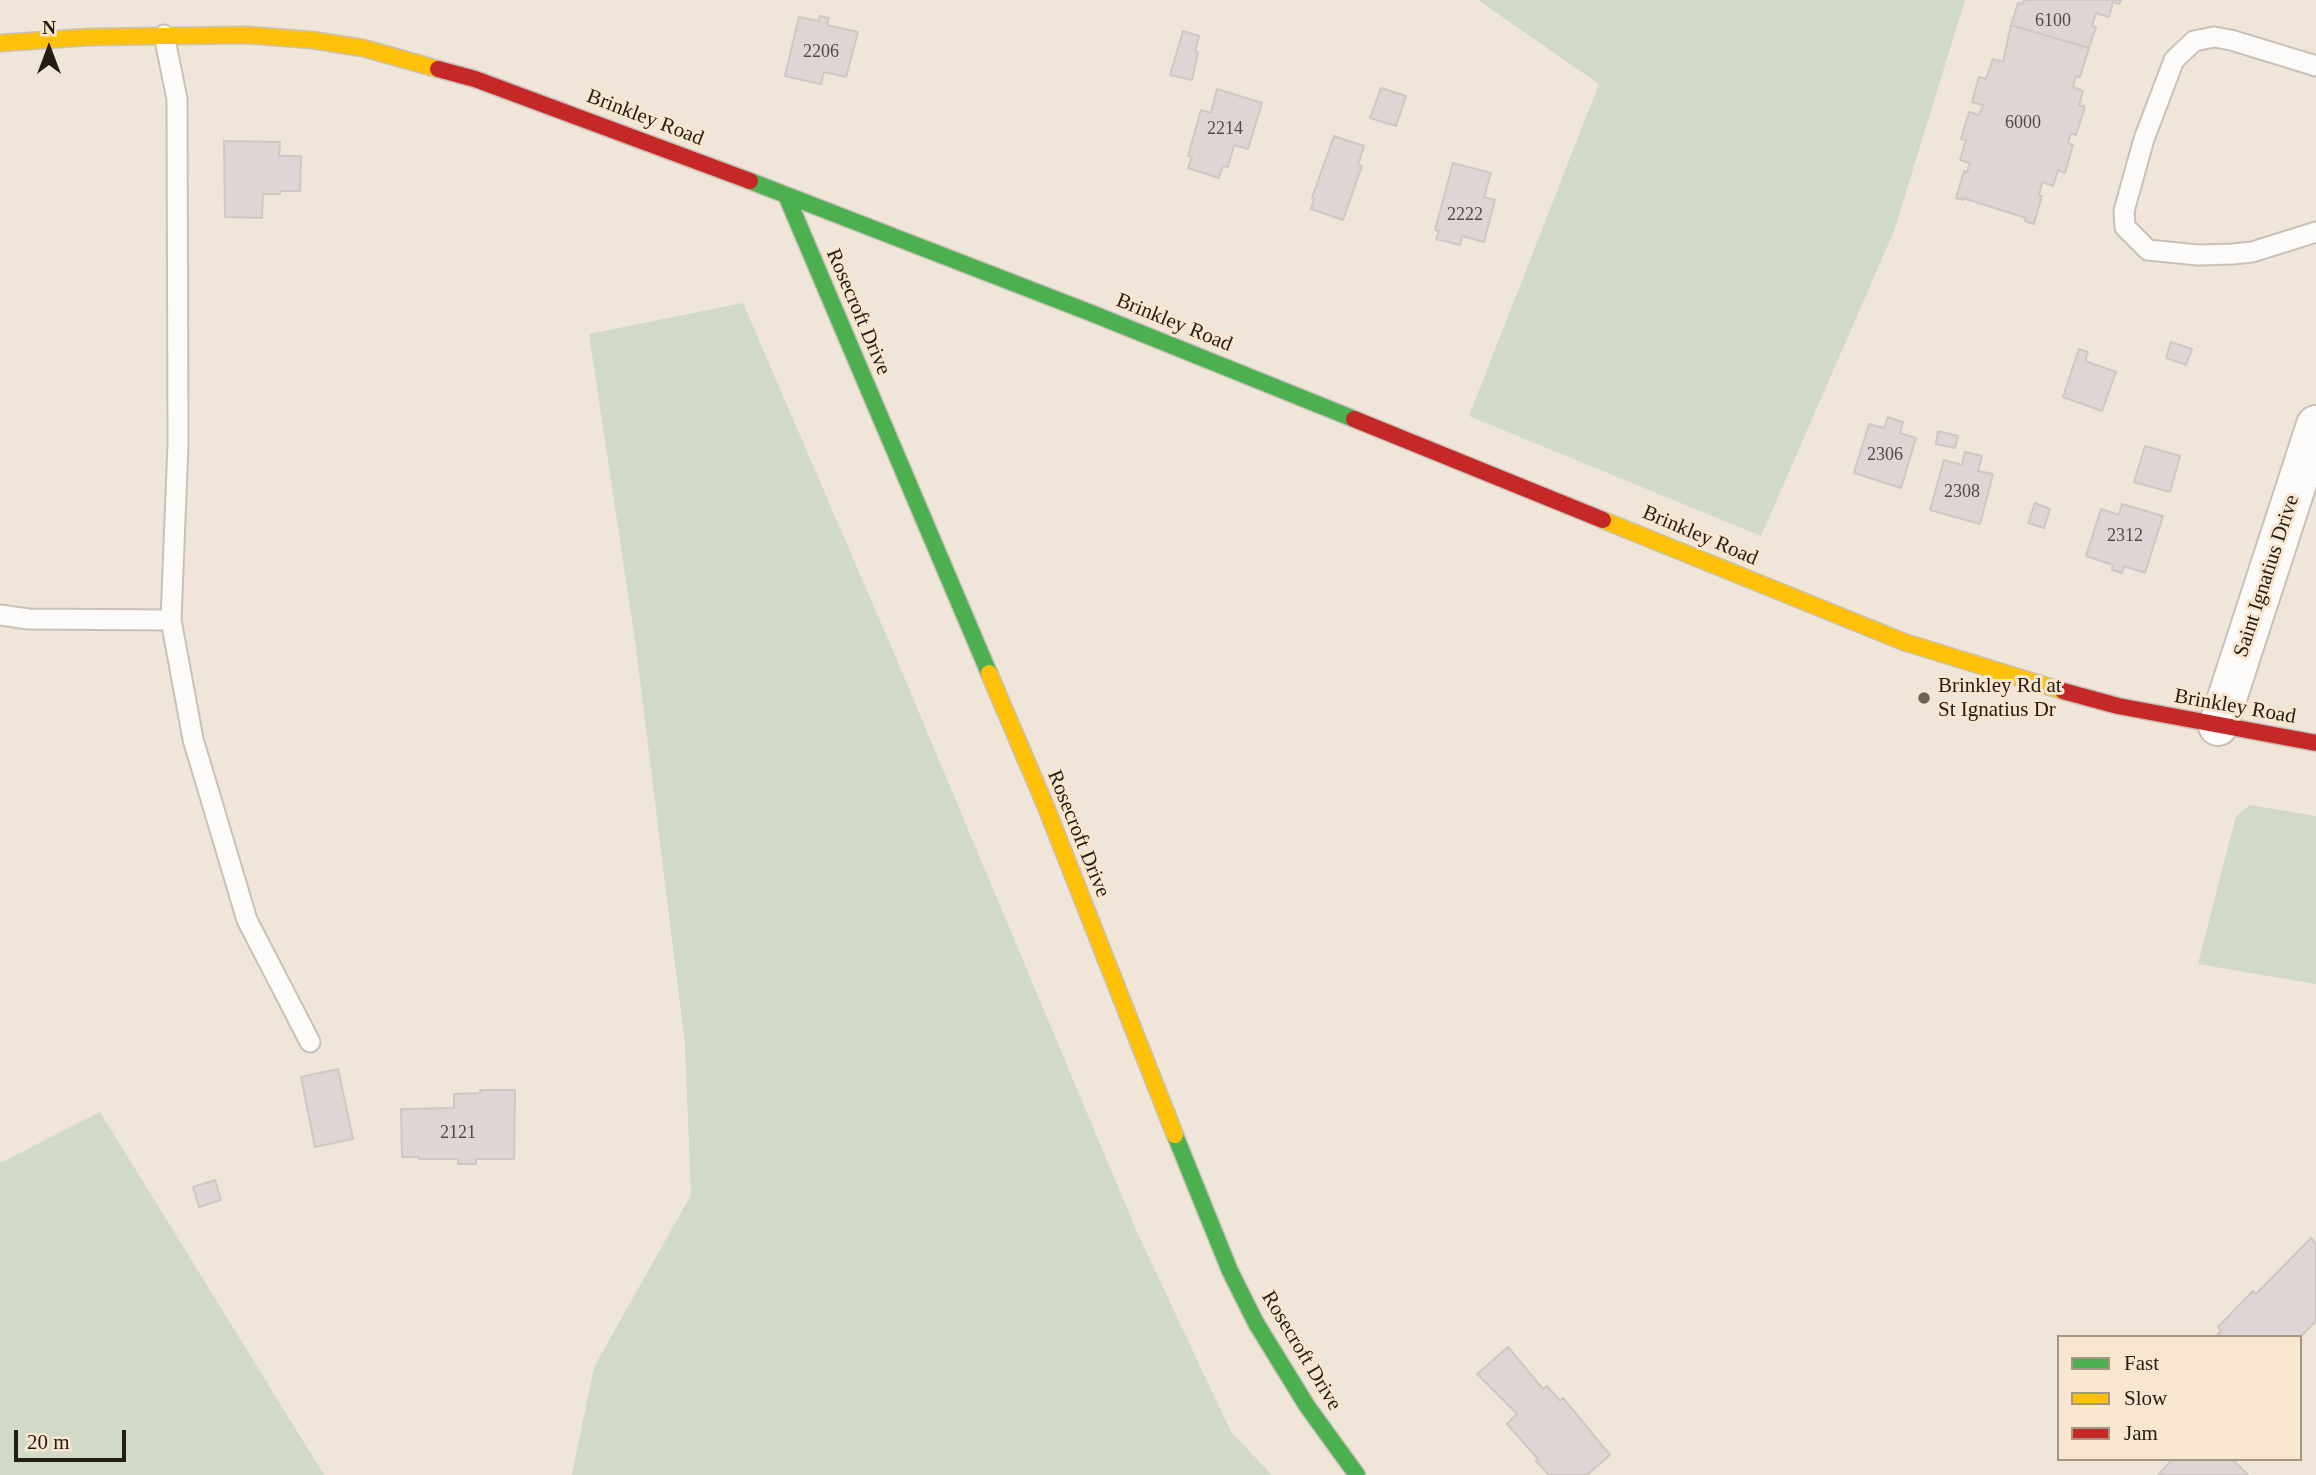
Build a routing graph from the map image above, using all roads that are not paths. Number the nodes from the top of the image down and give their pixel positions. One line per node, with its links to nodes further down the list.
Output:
1 (163, 35): 2 (main road, Brinkley Road); 4 (main road, Brinkley Road); 8 (lane)
2 (0, 43)
3 (2316, 66): 5 (lane)
4 (786, 195): 9 (main road, Brinkley Road); 12 (main road, Rosecroft Drive)
5 (2316, 232)
6 (2316, 425): 9 (street, Saint Ignatius Drive)
7 (0, 615): 8 (lane)
8 (171, 620): 11 (lane)
9 (2218, 726): 10 (main road, Brinkley Road)
10 (2316, 743)
11 (310, 1042)
12 (1357, 1475)

